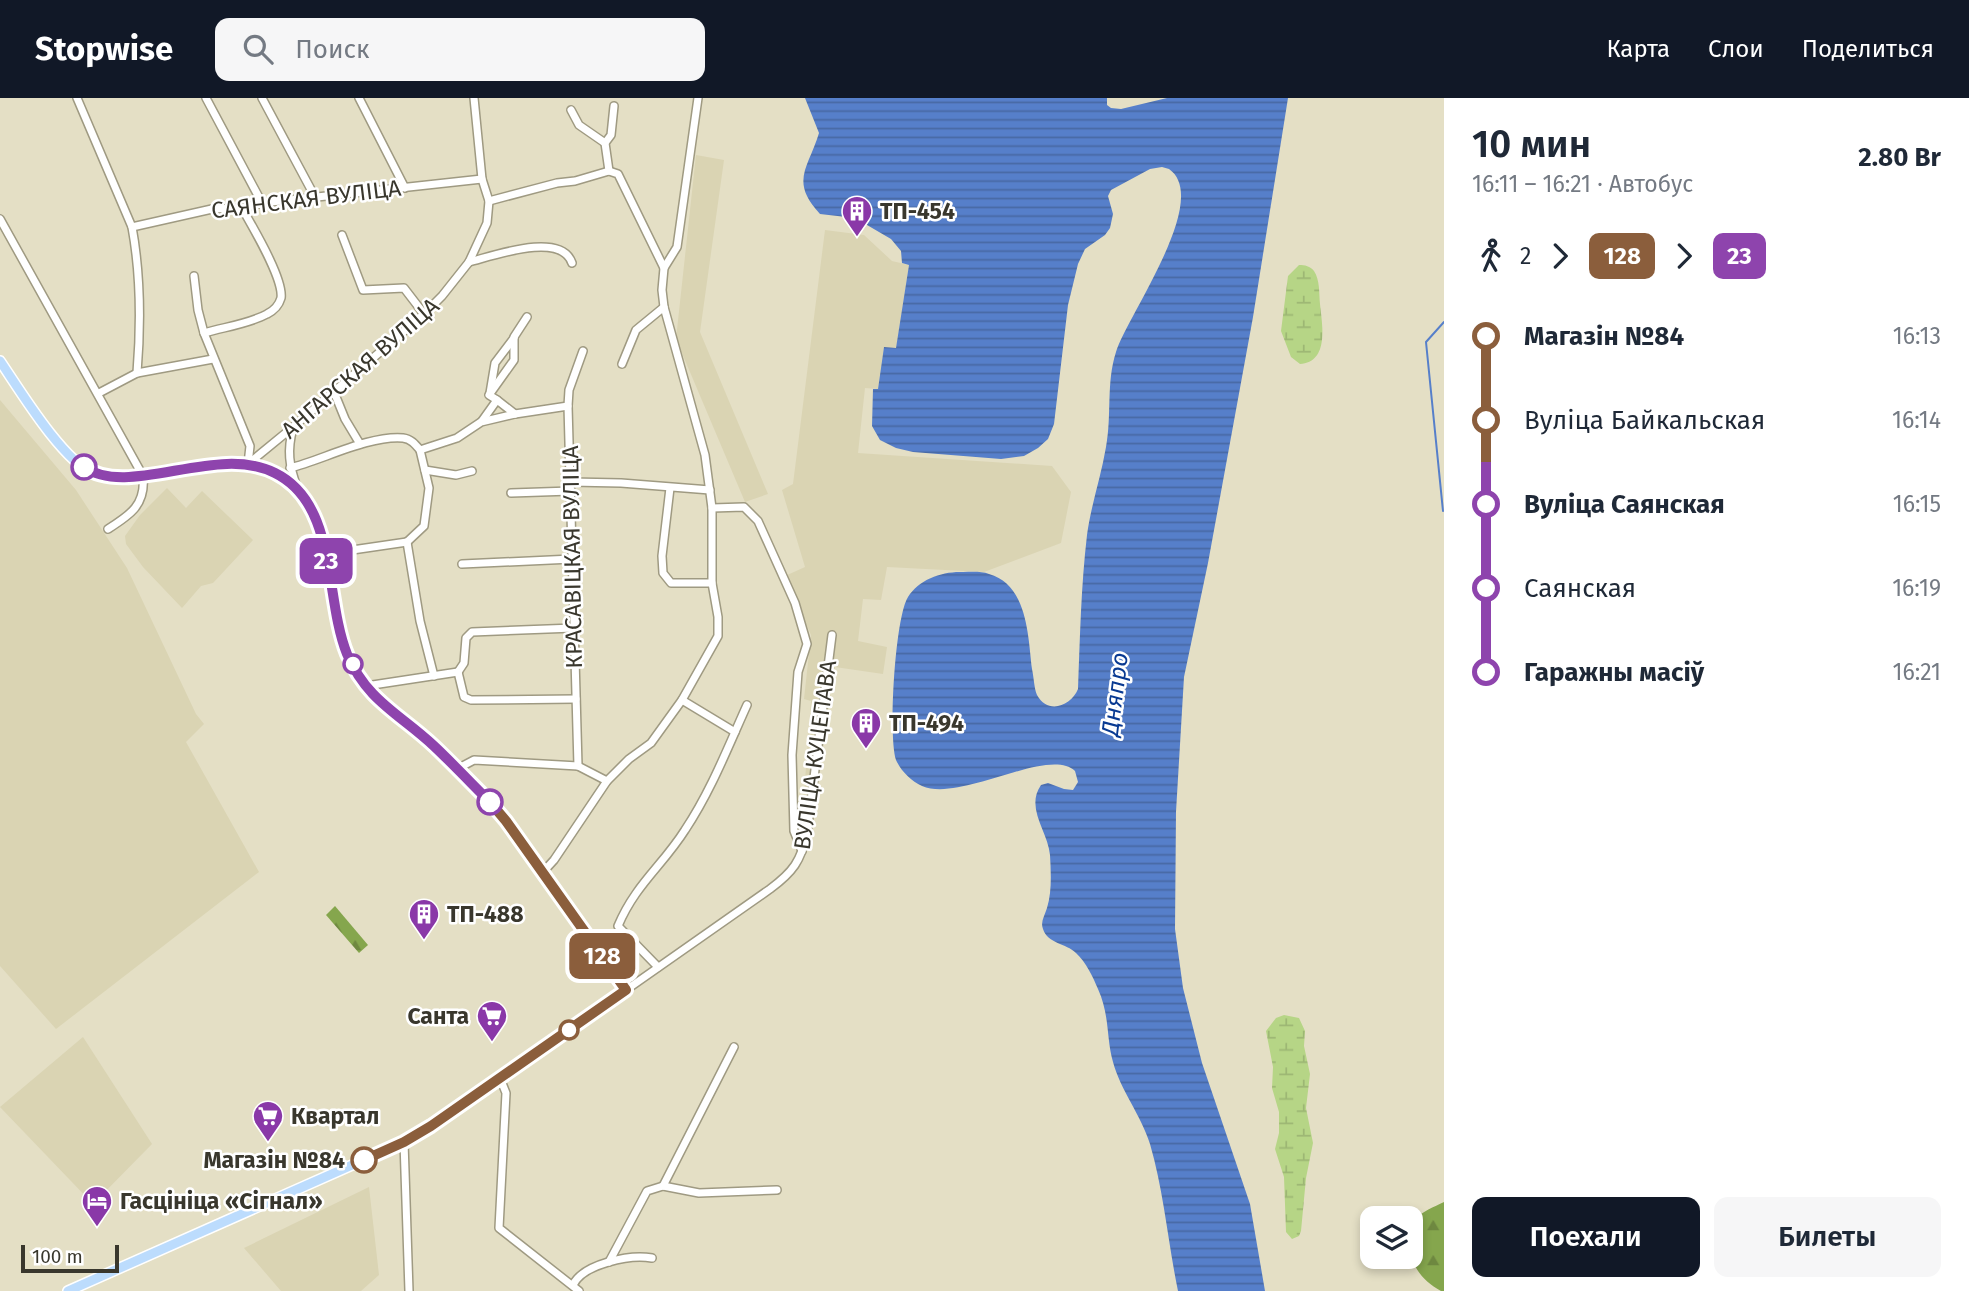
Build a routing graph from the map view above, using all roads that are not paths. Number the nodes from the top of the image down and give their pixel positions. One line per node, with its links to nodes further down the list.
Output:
1 (77, 98): 18 (street)
2 (206, 98): 15 (street)
3 (262, 98): 13 (street)
4 (359, 98): 12 (street)
5 (474, 98): 11 (street, АНГАРСКАЯ ВУЛІЦА)
6 (698, 98): 22 (street)
7 (614, 106): 9 (street)
8 (571, 110): 9 (street)
9 (605, 143): 10 (street)
10 (609, 171): 14 (street); 22 (street)
11 (482, 179): 12 (street, САЯНСКАЯ ВУЛІЦА); 14 (street, АНГАРСКАЯ ВУЛІЦА)
12 (405, 188): 13 (street, САЯНСКАЯ ВУЛІЦА)
13 (315, 197): 15 (street, САЯНСКАЯ ВУЛІЦА)
14 (489, 201): 20 (street, АНГАРСКАЯ ВУЛІЦА)
15 (262, 203): 16 (street, САЯНСКАЯ ВУЛІЦА)
16 (242, 208): 18 (street, САЯНСКАЯ ВУЛІЦА); 27 (street)
17 (0, 219): 35 (street)
18 (132, 228): 33 (street)
19 (342, 235): 25 (street)
20 (470, 262): 21 (street); 25 (street, АНГАРСКАЯ ВУЛІЦА)
21 (572, 263)
22 (664, 268): 24 (street)
23 (194, 276): 27 (street)
24 (664, 307): 32 (street); 52 (street)
25 (424, 314): 34 (street, АНГАРСКАЯ ВУЛІЦА)
26 (527, 317): 28 (street)
27 (204, 333): 30 (street)
28 (514, 337): 36 (street); 36 (street)
29 (583, 351): 38 (street, КРАСАВІЦКАЯ ВУЛІЦА)
30 (213, 359): 33 (street); 44 (street)
31 (0, 361): 48 (main road)
32 (622, 364)
33 (137, 373): 35 (street)
34 (334, 392): 41 (street, АНГАРСКАЯ ВУЛІЦА); 42 (street)
35 (99, 393): 48 (street)
36 (489, 395): 37 (street)
37 (497, 400): 39 (street); 40 (street)
38 (568, 407): 39 (street); 49 (street, КРАСАВІЦКАЯ ВУЛІЦА)
39 (514, 414): 40 (street)
40 (481, 422): 43 (street)
41 (293, 428): 44 (street, АНГАРСКАЯ ВУЛІЦА); 45 (street)
42 (360, 444): 43 (street); 45 (street)
43 (420, 450): 46 (street)
44 (248, 464): 48 (main road); 50 (main road)
45 (290, 468): 50 (street)
46 (425, 470): 47 (street); 56 (street)
47 (472, 471)
48 (143, 476): 55 (street)
49 (571, 487): 51 (street); 53 (street); 58 (street, КРАСАВІЦКАЯ ВУЛІЦА)
50 (297, 488): 57 (main road)
51 (670, 488): 52 (street); 60 (street)
52 (710, 490): 54 (street)
53 (510, 493)
54 (712, 508): 60 (street); 73 (street)
55 (108, 529)
56 (407, 542): 57 (street); 64 (street)
57 (325, 554): 65 (main road)
58 (572, 559): 59 (street); 61 (street, КРАСАВІЦКАЯ ВУЛІЦА)
59 (462, 564)
60 (712, 583): 67 (street)
61 (574, 628): 63 (street); 66 (street, КРАСАВІЦКАЯ ВУЛІЦА)
62 (832, 635): 73 (street, ВУЛІЦА КУЦЕПАВА)
63 (458, 672): 64 (street); 66 (street)
64 (434, 676): 65 (street)
65 (366, 686): 71 (main road)
66 (576, 699): 70 (street, КРАСАВІЦКАЯ ВУЛІЦА)
67 (682, 700): 69 (street); 72 (street)
68 (747, 705): 69 (street)
69 (735, 732): 75 (street)
70 (578, 766): 71 (street); 72 (street)
71 (457, 769): 74 (main road)
72 (607, 781): 74 (street)
73 (802, 851): 75 (street, ВУЛІЦА КУЦЕПАВА)
74 (543, 872): 76 (main road)
75 (657, 967): 76 (street, ВУЛІЦА КУЦЕПАВА)
76 (626, 990): 78 (main road, ВУЛІЦА КУЦЕПАВА)
77 (734, 1047): 80 (street)
78 (500, 1078): 79 (main road, ВУЛІЦА КУЦЕПАВА); 84 (street)
79 (404, 1142): 85 (main road, ВУЛІЦА КУЦЕПАВА); 86 (street)
80 (663, 1186): 81 (street); 83 (street)
81 (776, 1190)
82 (652, 1258): 83 (street)
83 (609, 1262): 84 (street)
84 (576, 1288)
85 (68, 1291)
86 (409, 1291)

